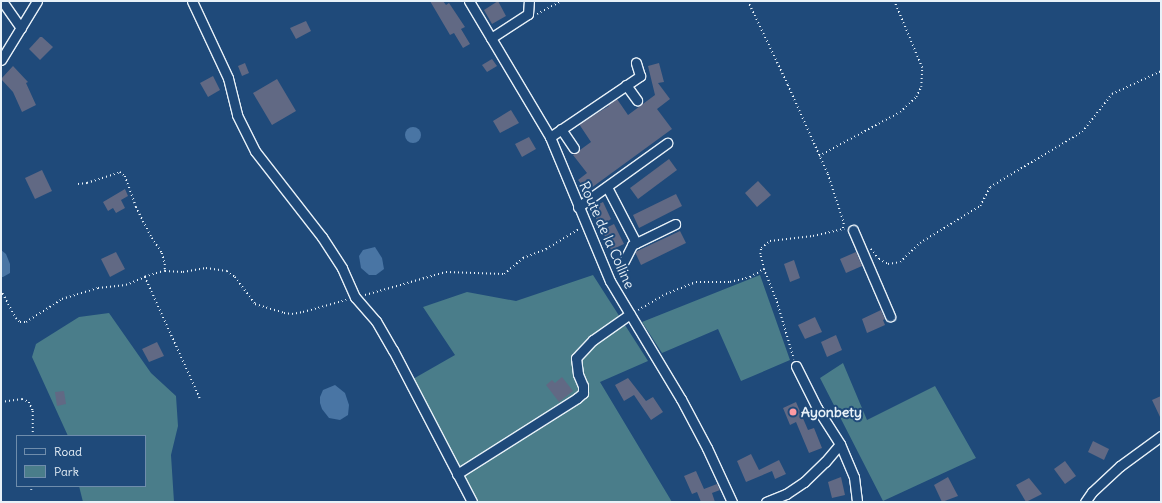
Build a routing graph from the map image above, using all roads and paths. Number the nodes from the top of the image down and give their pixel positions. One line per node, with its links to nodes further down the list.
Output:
1 (2, 1): 8 (street)
2 (38, 1): 8 (street)
3 (192, 1): 34 (street)
4 (469, 1): 9 (street, Route de la Colline)
5 (529, 1): 9 (street)
6 (748, 1): 19 (path)
7 (894, 1): 19 (path)
8 (21, 28): 10 (street)
9 (491, 38): 16 (street, Route de la Colline)
10 (1, 60)
11 (636, 62): 13 (street)
12 (1161, 71): 28 (path)
13 (626, 85): 14 (street); 15 (street)
14 (637, 100)
15 (561, 129): 16 (street); 18 (street)
16 (550, 137): 22 (street, Route de la Colline)
17 (667, 143): 21 (street)
18 (574, 148)
19 (820, 156): 25 (path)
20 (78, 184): 31 (path)
21 (607, 187): 22 (street); 27 (street)
22 (578, 208): 23 (street, Route de la Colline)
23 (585, 224): 34 (path); 35 (street, Route de la Colline)
24 (675, 224): 27 (street)
25 (843, 229): 26 (path); 30 (path)
26 (853, 230): 36 (street)
27 (636, 243): 29 (street)
28 (868, 245)
29 (624, 261)
30 (764, 270): 35 (path); 37 (path)
31 (165, 271): 32 (path); 34 (path)
32 (146, 277): 33 (path); 38 (path)
33 (1, 290)
34 (355, 298): 43 (street)
35 (630, 314): 43 (street); 45 (street, Route de la Colline)
36 (890, 316)
37 (796, 366): 42 (street)
38 (200, 398)
39 (1, 402): 40 (path)
40 (32, 435)
41 (1161, 436): 48 (street)
42 (840, 444): 46 (street); 47 (street)
43 (457, 474): 44 (street)
44 (472, 502)
45 (732, 502)
46 (766, 502)
47 (857, 502)
48 (1085, 502)

